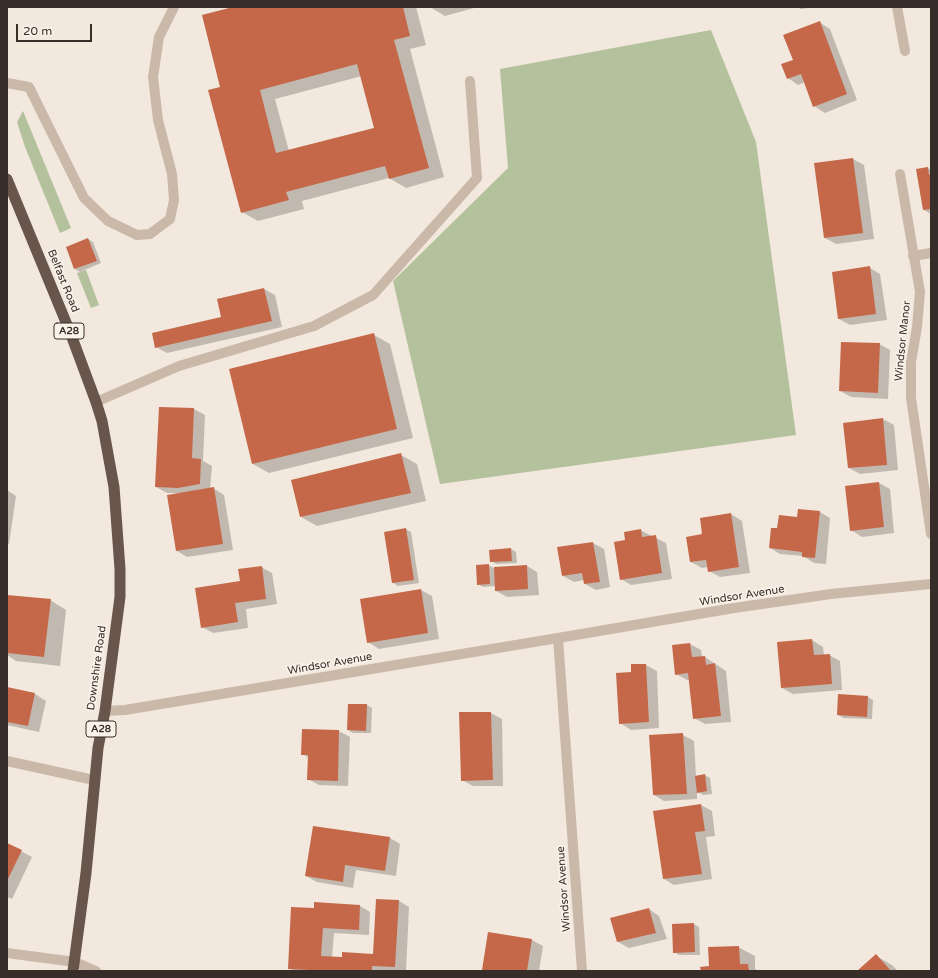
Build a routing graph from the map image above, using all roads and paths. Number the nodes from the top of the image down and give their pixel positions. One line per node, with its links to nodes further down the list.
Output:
1 (174, 7): 5 (street)
2 (897, 7): 3 (street)
3 (904, 51)
4 (470, 81): 10 (street)
5 (7, 83)
6 (900, 174): 9 (street, Windsor Manor)
7 (7, 180): 10 (highway, Belfast Road / A28)
8 (931, 253): 9 (street)
9 (913, 256): 11 (street, Windsor Manor)
10 (96, 402): 12 (highway, Belfast Road / A28)
11 (926, 460): 13 (street, Windsor Manor)
12 (114, 487): 16 (highway, Downshire Road / A28)
13 (931, 534)
14 (931, 584): 15 (street, Windsor Avenue)
15 (558, 638): 16 (street, Windsor Avenue); 22 (street, Windsor Avenue)
16 (105, 711): 18 (highway, Downshire Road / A28)
17 (7, 761): 18 (street)
18 (94, 780): 20 (highway, Downshire Road / A28)
19 (7, 952): 20 (street)
20 (74, 966): 21 (street)
21 (96, 971)
22 (582, 971)

